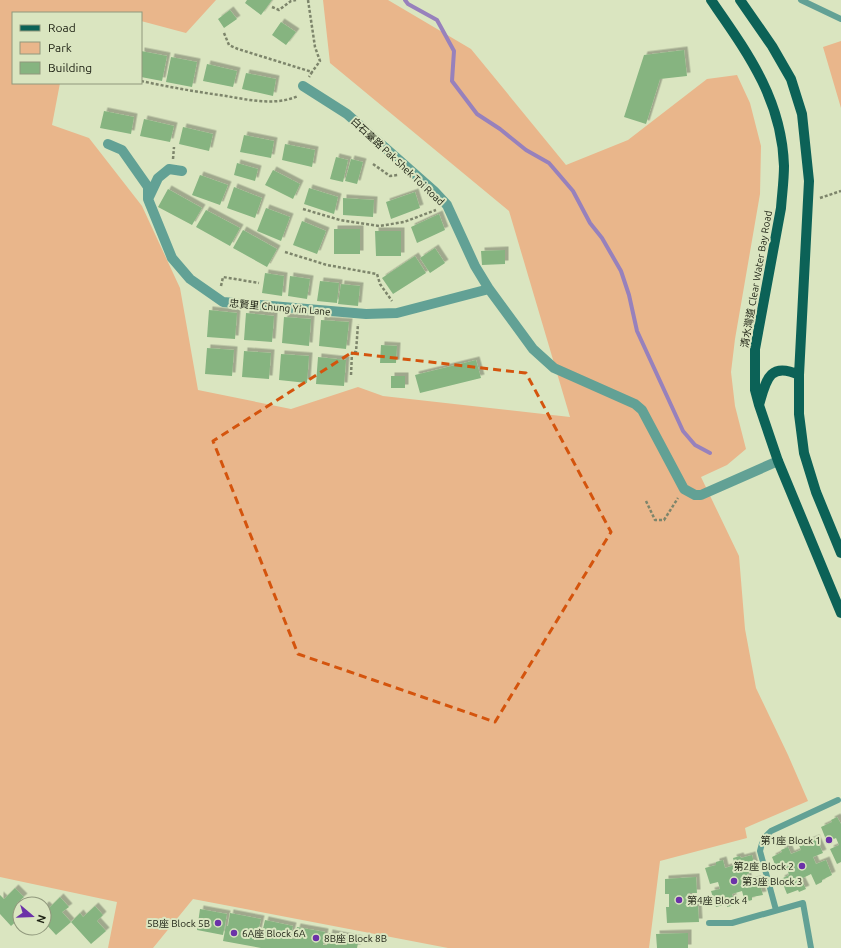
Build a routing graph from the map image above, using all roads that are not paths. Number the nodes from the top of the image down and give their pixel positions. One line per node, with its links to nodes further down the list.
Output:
1 (711, 0): 11 (main road, 清水灣道 Clear Water Bay Road)
2 (740, 0): 10 (main road)
3 (801, 0): 4 (lane)
4 (841, 19)
5 (306, 88): 9 (street, 白石臺路 Pak Shek Toi Road)
6 (108, 144): 8 (street, 忠賢里 Chung Yin Lane)
7 (182, 171): 8 (street)
8 (148, 199): 9 (street, 忠賢里 Chung Yin Lane)
9 (489, 289): 12 (street, 白石臺路 Pak Shek Toi Road)
10 (799, 375): 11 (main road); 13 (main road)
11 (759, 405): 12 (main road, 清水灣道 Clear Water Bay Road)
12 (778, 461): 14 (main road, 清水灣道 Clear Water Bay Road)
13 (841, 552)
14 (841, 613)
15 (838, 800): 16 (lane)
16 (776, 910): 17 (lane); 18 (lane)
17 (709, 923)
18 (811, 948)

